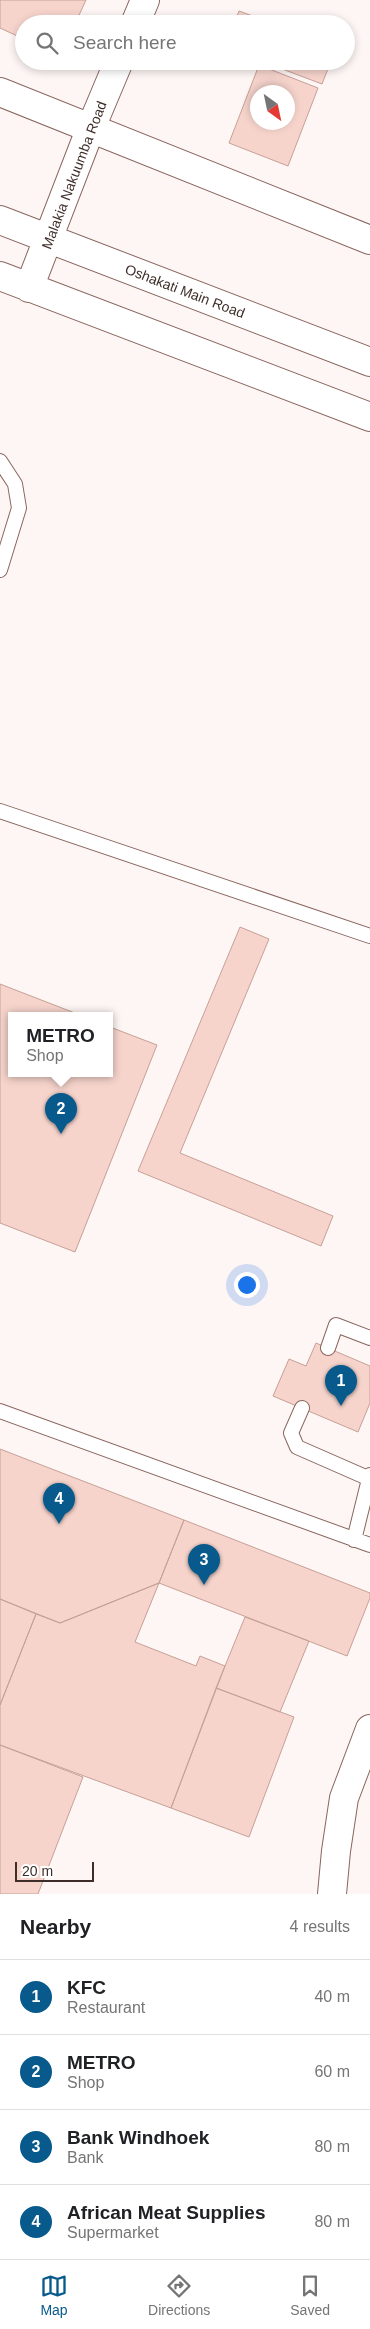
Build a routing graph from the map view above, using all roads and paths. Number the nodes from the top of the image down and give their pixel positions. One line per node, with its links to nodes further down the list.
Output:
1 (145, 0): 2 (main road)
2 (139, 15)
3 (115, 70): 5 (main road, Malakia Nakuumba Road)
4 (0, 92): 5 (main road)
5 (90, 130): 7 (main road, Malakia Nakuumba Road); 8 (main road)
6 (0, 220): 7 (main road, Oshakati Main Road)
7 (49, 239): 10 (main road, Malakia Nakuumba Road); 11 (main road, Oshakati Main Road)
8 (370, 240)
9 (0, 276): 10 (main road)
10 (28, 288): 12 (main road)
11 (370, 362)
12 (370, 417)
13 (0, 461): 14 (lane)
14 (0, 570)
15 (0, 811): 16 (lane)
16 (370, 936)
17 (370, 1338): 18 (lane)
18 (328, 1348)
19 (302, 1408): 21 (lane)
20 (0, 1411): 22 (lane)
21 (370, 1478): 22 (lane)
22 (354, 1540): 23 (lane)
23 (370, 1546)
24 (370, 1729): 25 (main road)
25 (332, 1894)

